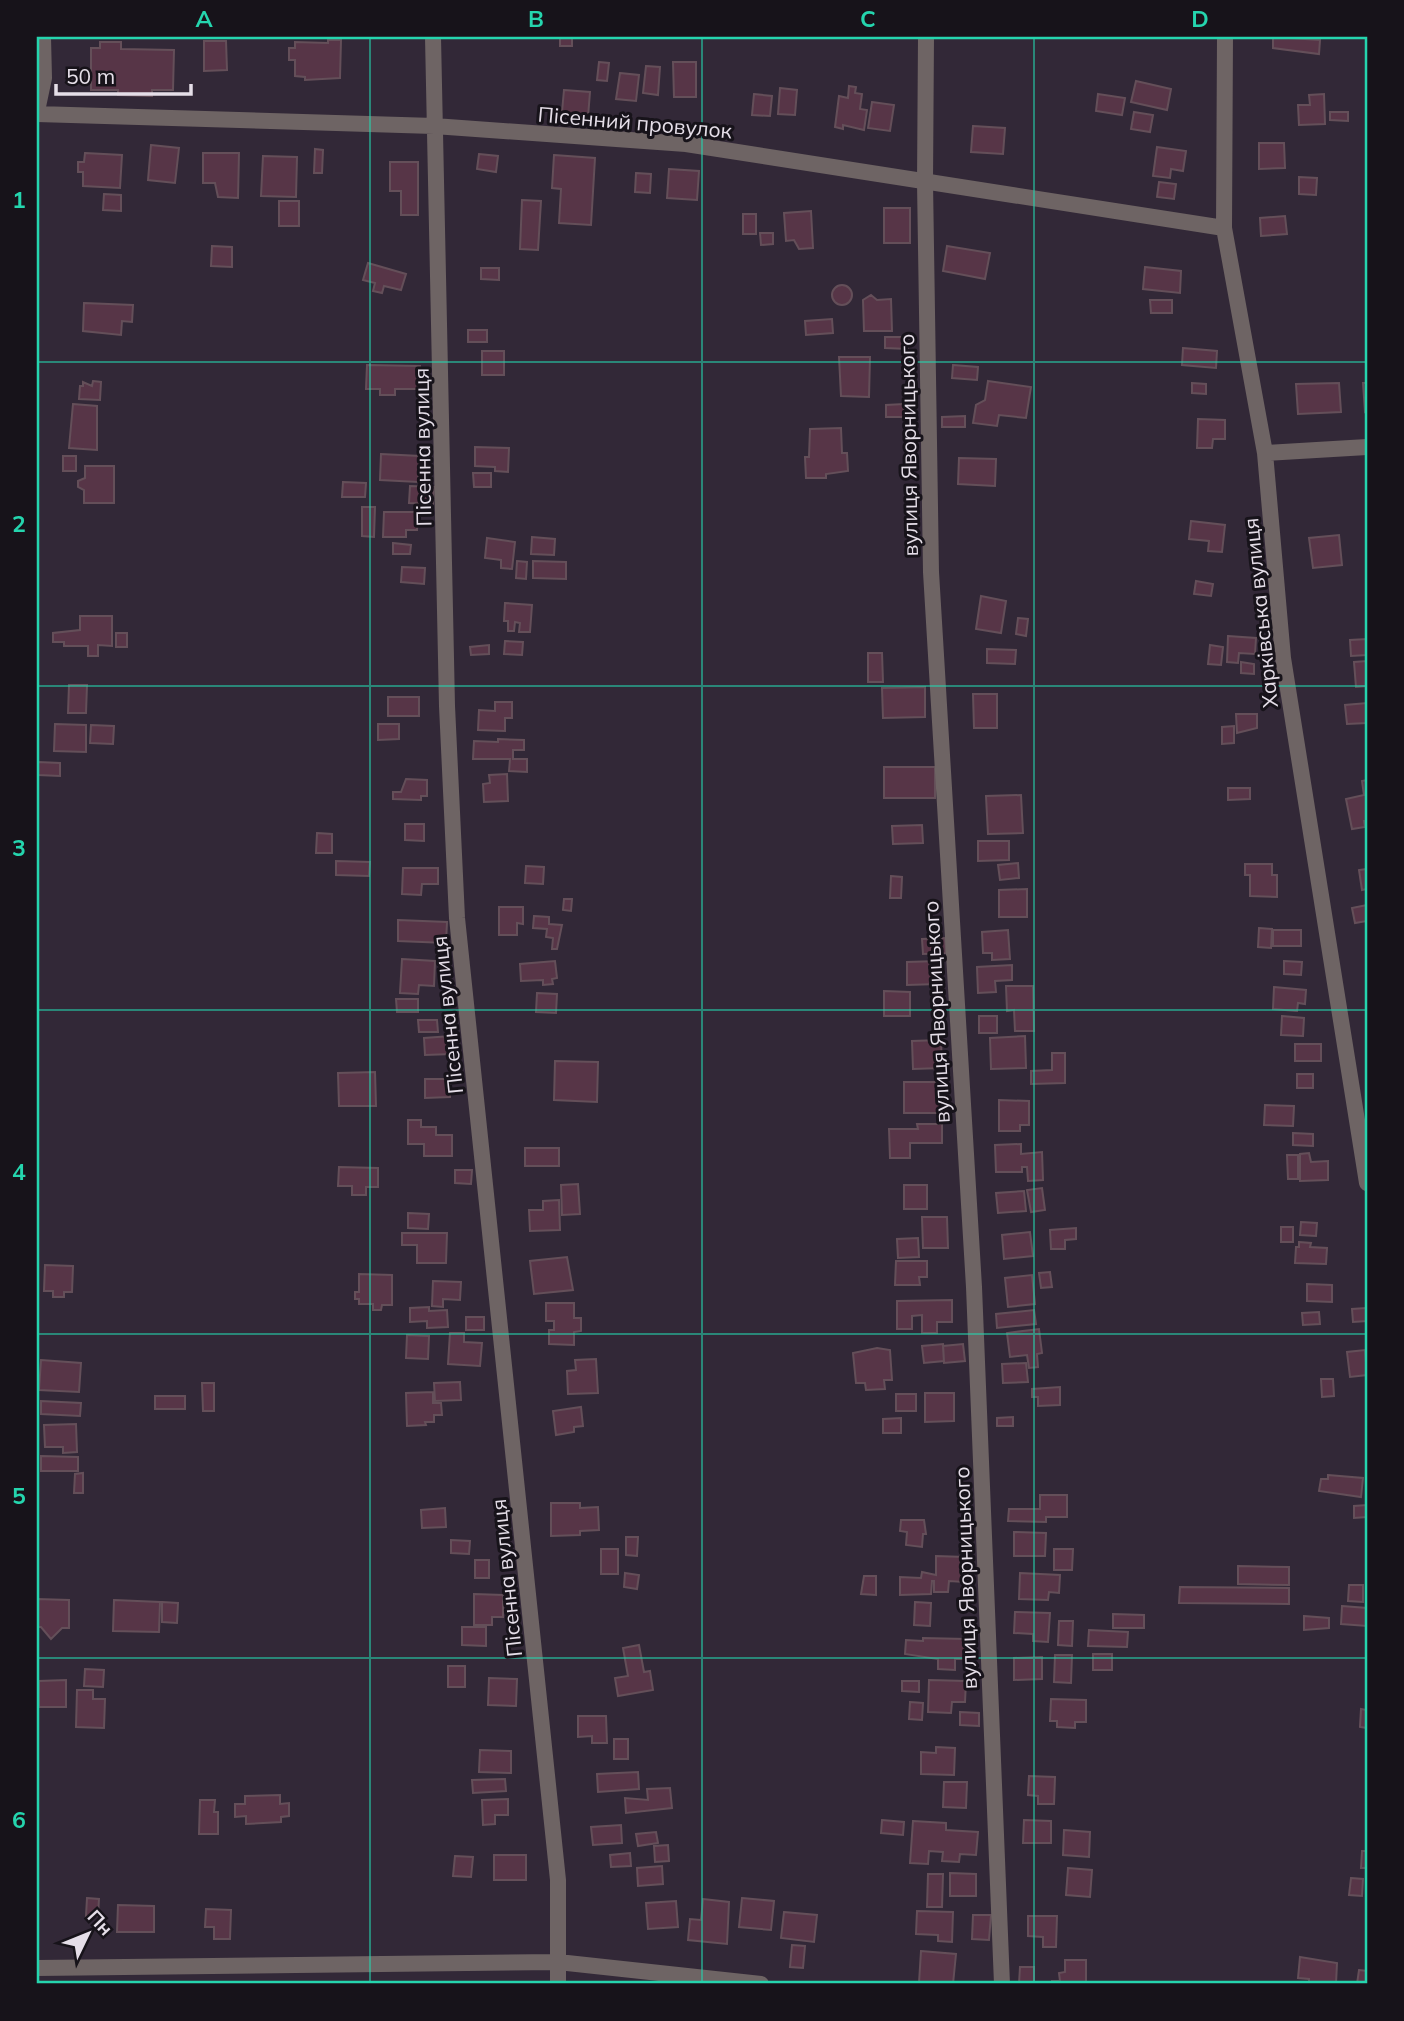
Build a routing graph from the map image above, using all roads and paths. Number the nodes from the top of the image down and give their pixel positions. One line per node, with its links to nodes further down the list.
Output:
1 (43, 37): 5 (street)
2 (433, 37): 6 (street, Пісенна вулиця)
3 (926, 37): 7 (street, вулиця Яворницького)
4 (1225, 37): 8 (street, Харківська вулиця)
5 (37, 112): 6 (street, Пісенний провулок)
6 (434, 126): 7 (street, Пісенний провулок); 12 (street, Пісенна вулиця)
7 (925, 182): 8 (street, Пісенний провулок); 16 (street, вулиця Яворницького)
8 (1224, 228): 10 (street, Харківська вулиця)
9 (1367, 447): 10 (street)
10 (1265, 453): 11 (street, Харківська вулиця)
11 (1367, 1183)
12 (558, 1962): 13 (street); 14 (street, Пісенна вулиця); 15 (street)
13 (37, 1968)
14 (558, 1984)
15 (761, 1984)
16 (1002, 1984)

